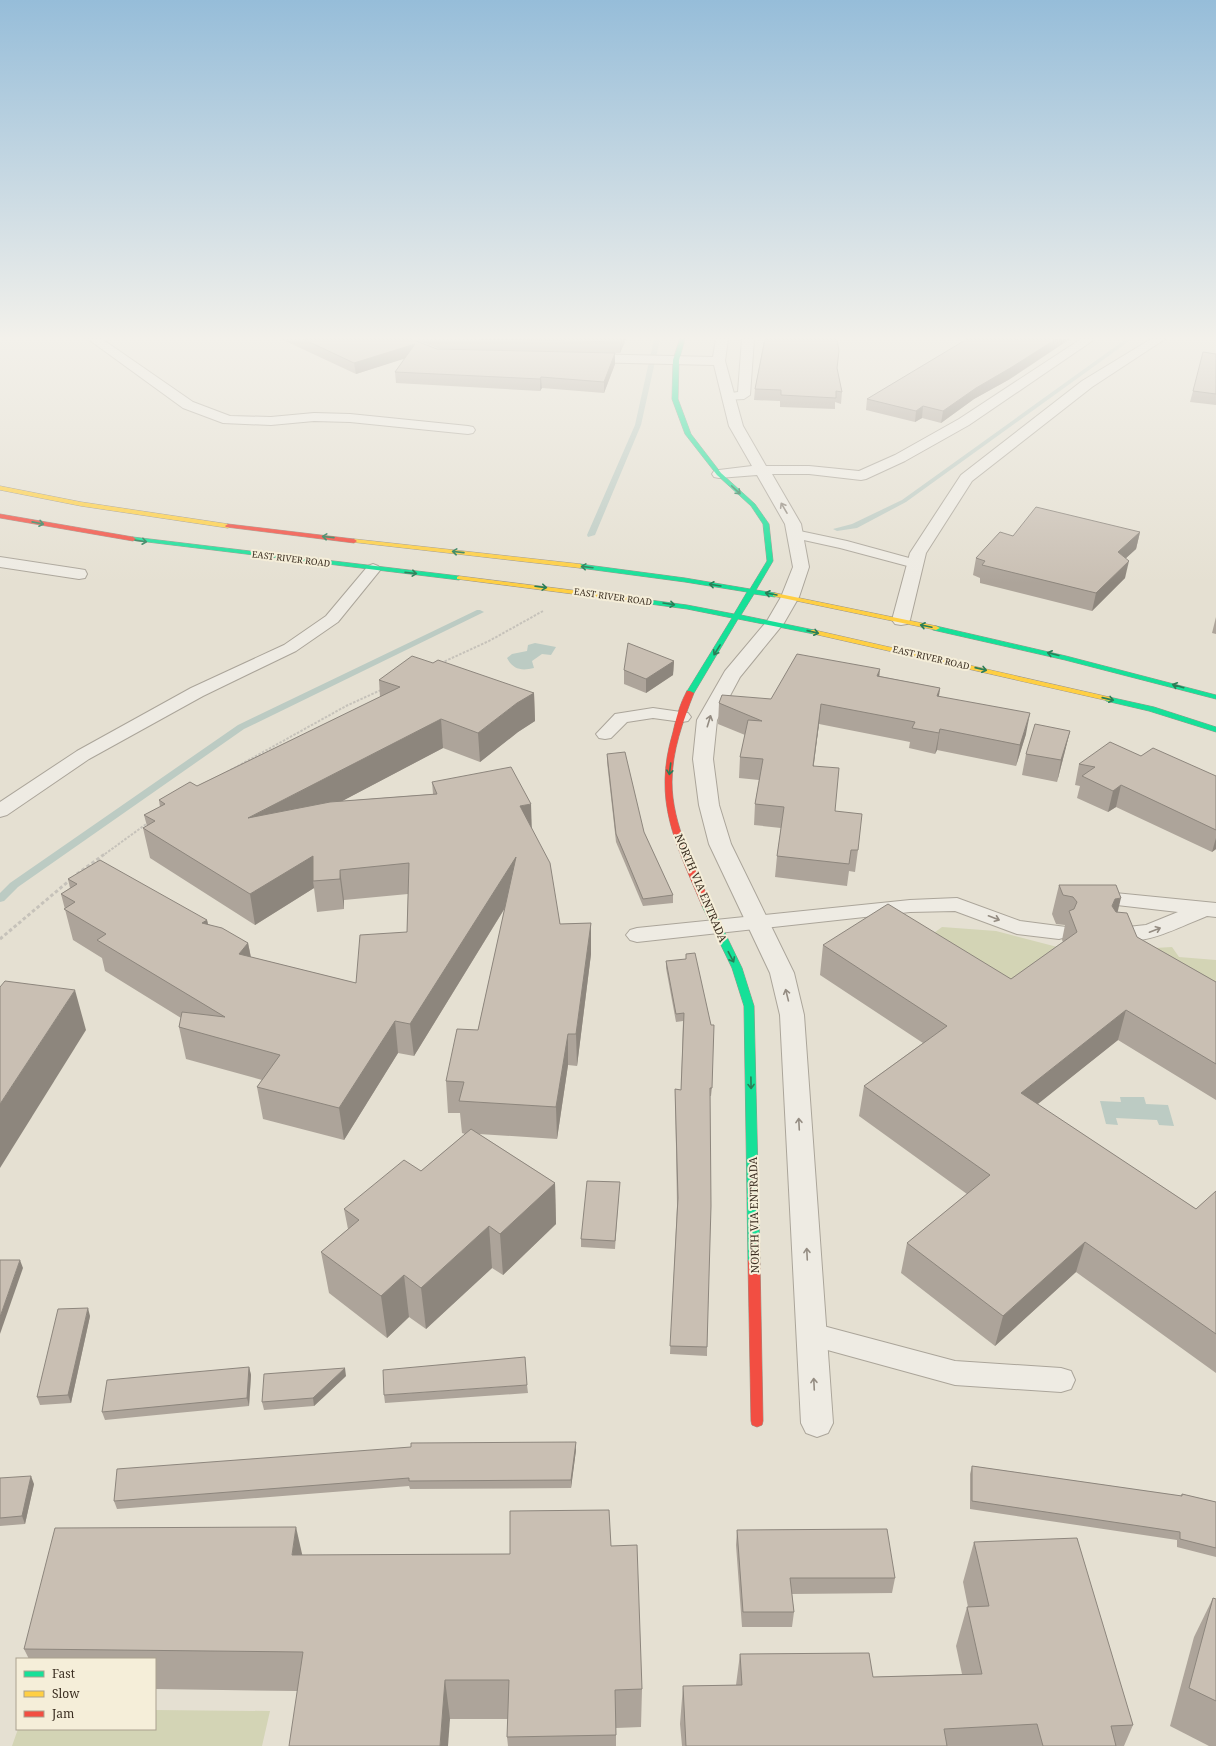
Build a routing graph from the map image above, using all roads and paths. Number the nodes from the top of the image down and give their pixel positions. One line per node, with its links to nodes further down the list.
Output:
1 (249, 420): 2 (street)
2 (277, 420)
3 (374, 420): 8 (street)
4 (683, 420): 10 (main road, NORTH VIA ENTRADA)
5 (735, 420): 9 (street)
6 (966, 420): 9 (street)
7 (1040, 420): 15 (street)
8 (468, 430)
9 (762, 470): 10 (street); 13 (street, one-way to 9)
10 (719, 474): 18 (main road, NORTH VIA ENTRADA, one-way to 18)
11 (0, 488): 18 (main road, one-way to 11)
12 (0, 516): 16 (main road, EAST RIVER ROAD, one-way to 16)
13 (795, 534): 15 (lane); 20 (street)
14 (0, 562): 17 (street)
15 (915, 564): 22 (street)
16 (373, 569): 19 (main road, EAST RIVER ROAD, one-way to 19); 31 (lane)
17 (79, 574)
18 (754, 591): 20 (main road, one-way to 18); 21 (main road, NORTH VIA ENTRADA)
19 (579, 592): 21 (main road, EAST RIVER ROAD, one-way to 21); 24 (path)
20 (790, 598): 22 (main road); 23 (street)
21 (737, 617): 23 (main road, EAST RIVER ROAD); 27 (main road, NORTH VIA ENTRADA, one-way to 27)
22 (901, 620): 26 (main road, one-way to 22)
23 (775, 623): 28 (main road, EAST RIVER ROAD, one-way to 28); 37 (street, one-way to 23)
24 (439, 664)
25 (382, 689): 30 (path)
26 (1216, 697)
27 (682, 717): 29 (lane); 38 (main road, NORTH VIA ENTRADA, one-way to 38)
28 (1216, 730)
29 (605, 734)
30 (218, 776)
31 (0, 811)
32 (153, 820): 33 (path)
33 (76, 874)
34 (71, 879): 42 (path)
35 (1115, 899): 36 (lane)
36 (1210, 910): 40 (lane, one-way to 36)
37 (758, 922): 38 (lane); 39 (lane, one-way to 39); 43 (street, one-way to 37)
38 (715, 926): 41 (lane); 45 (main road, NORTH VIA ENTRADA, one-way to 45)
39 (1059, 932)
40 (1116, 934)
41 (637, 935)
42 (0, 939)
43 (812, 1335): 44 (lane); 46 (street, one-way to 43)
44 (1061, 1380)
45 (757, 1421)
46 (817, 1423)

